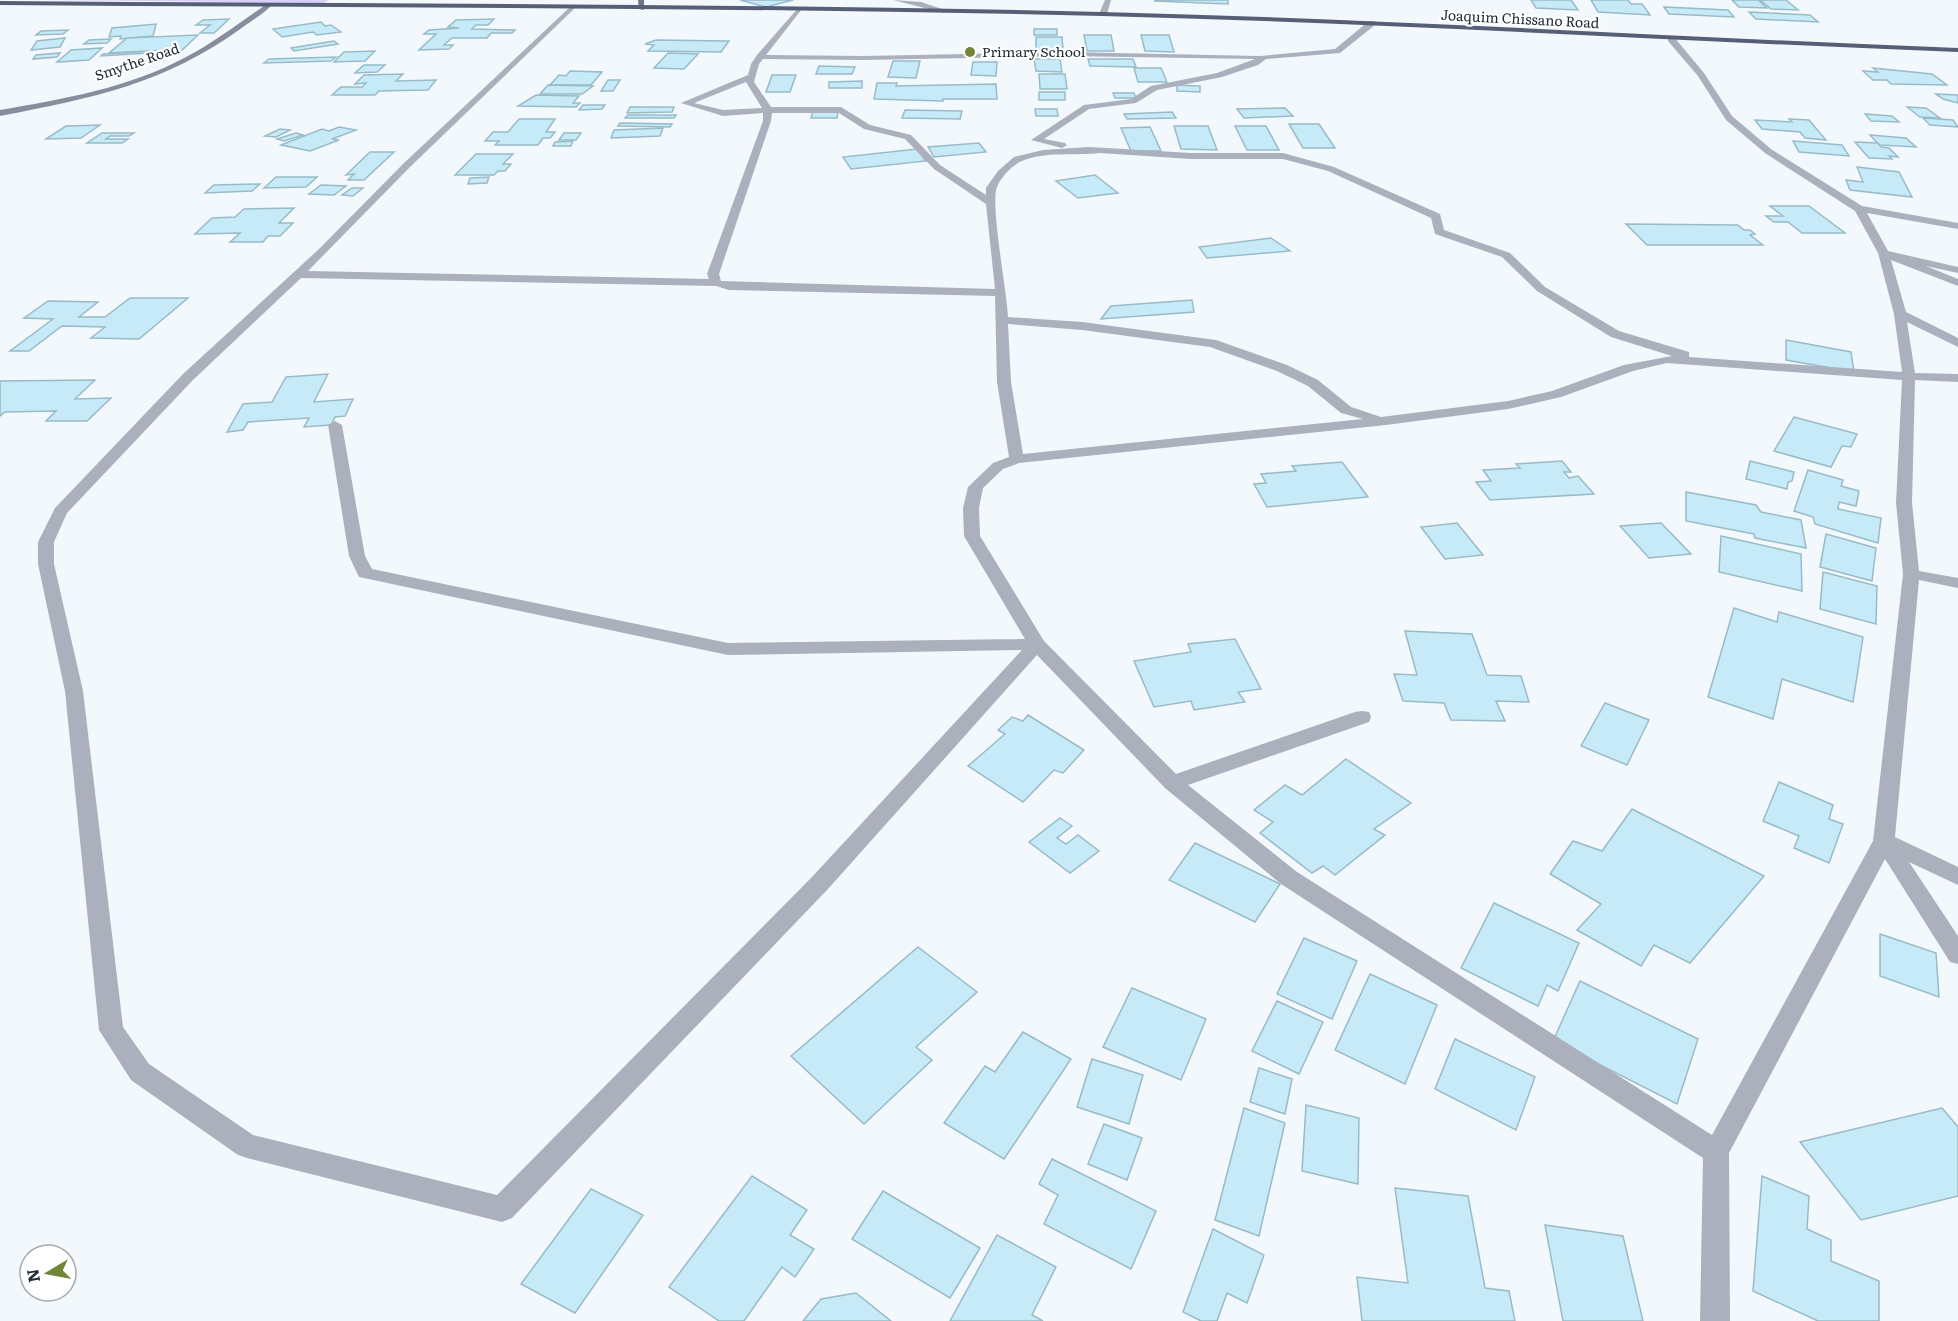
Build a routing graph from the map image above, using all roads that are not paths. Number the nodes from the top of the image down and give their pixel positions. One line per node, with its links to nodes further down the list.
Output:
1 (641, 0): 8 (main road)
2 (663, 0): 9 (main road)
3 (896, 0): 11 (street)
4 (1108, 0): 12 (street)
5 (1, 3): 6 (highway, Joaquim Chissano Road)
6 (269, 4): 7 (highway, Joaquim Chissano Road); 20 (street, Smythe Road)
7 (572, 8): 8 (highway, Joaquim Chissano Road); 27 (street)
8 (642, 9): 9 (highway, Joaquim Chissano Road)
9 (659, 9): 10 (highway, Joaquim Chissano Road)
10 (799, 9): 11 (highway, Joaquim Chissano Road); 16 (street)
11 (944, 11): 12 (highway, Joaquim Chissano Road)
12 (1103, 14): 13 (highway, Joaquim Chissano Road)
13 (1372, 23): 14 (highway, Joaquim Chissano Road); 17 (street)
14 (1671, 39): 15 (highway, Joaquim Chissano Road); 23 (street)
15 (1958, 50)
16 (760, 57): 17 (street); 18 (street)
17 (1264, 57): 21 (street)
18 (751, 77): 19 (street); 19 (street)
19 (768, 110): 22 (street); 28 (street)
20 (0, 113)
21 (1099, 151): 22 (street); 34 (street)
22 (991, 203): 30 (street)
23 (1859, 209): 24 (street); 25 (street)
24 (1958, 226)
25 (1884, 254): 26 (street); 29 (street); 31 (street)
26 (1958, 270)
27 (298, 274): 28 (street); 42 (street)
28 (716, 283): 30 (street)
29 (1958, 283)
30 (1002, 293): 32 (street)
31 (1900, 314): 33 (street); 35 (street)
32 (1003, 320): 37 (street); 39 (street)
33 (1958, 343)
34 (1703, 361): 35 (street); 37 (street)
35 (1909, 376): 36 (street); 40 (street)
36 (1958, 378)
37 (1386, 421): 39 (street)
38 (334, 425): 42 (street)
39 (1017, 459): 42 (street)
40 (1911, 574): 41 (street); 45 (street)
41 (1958, 583)
42 (1037, 644): 44 (street)
43 (1362, 717): 44 (street)
44 (1172, 783): 48 (street)
45 (1884, 840): 46 (street); 47 (street); 48 (street)
46 (1958, 877)
47 (1958, 955)
48 (1716, 1152): 49 (street)
49 (1715, 1321)

